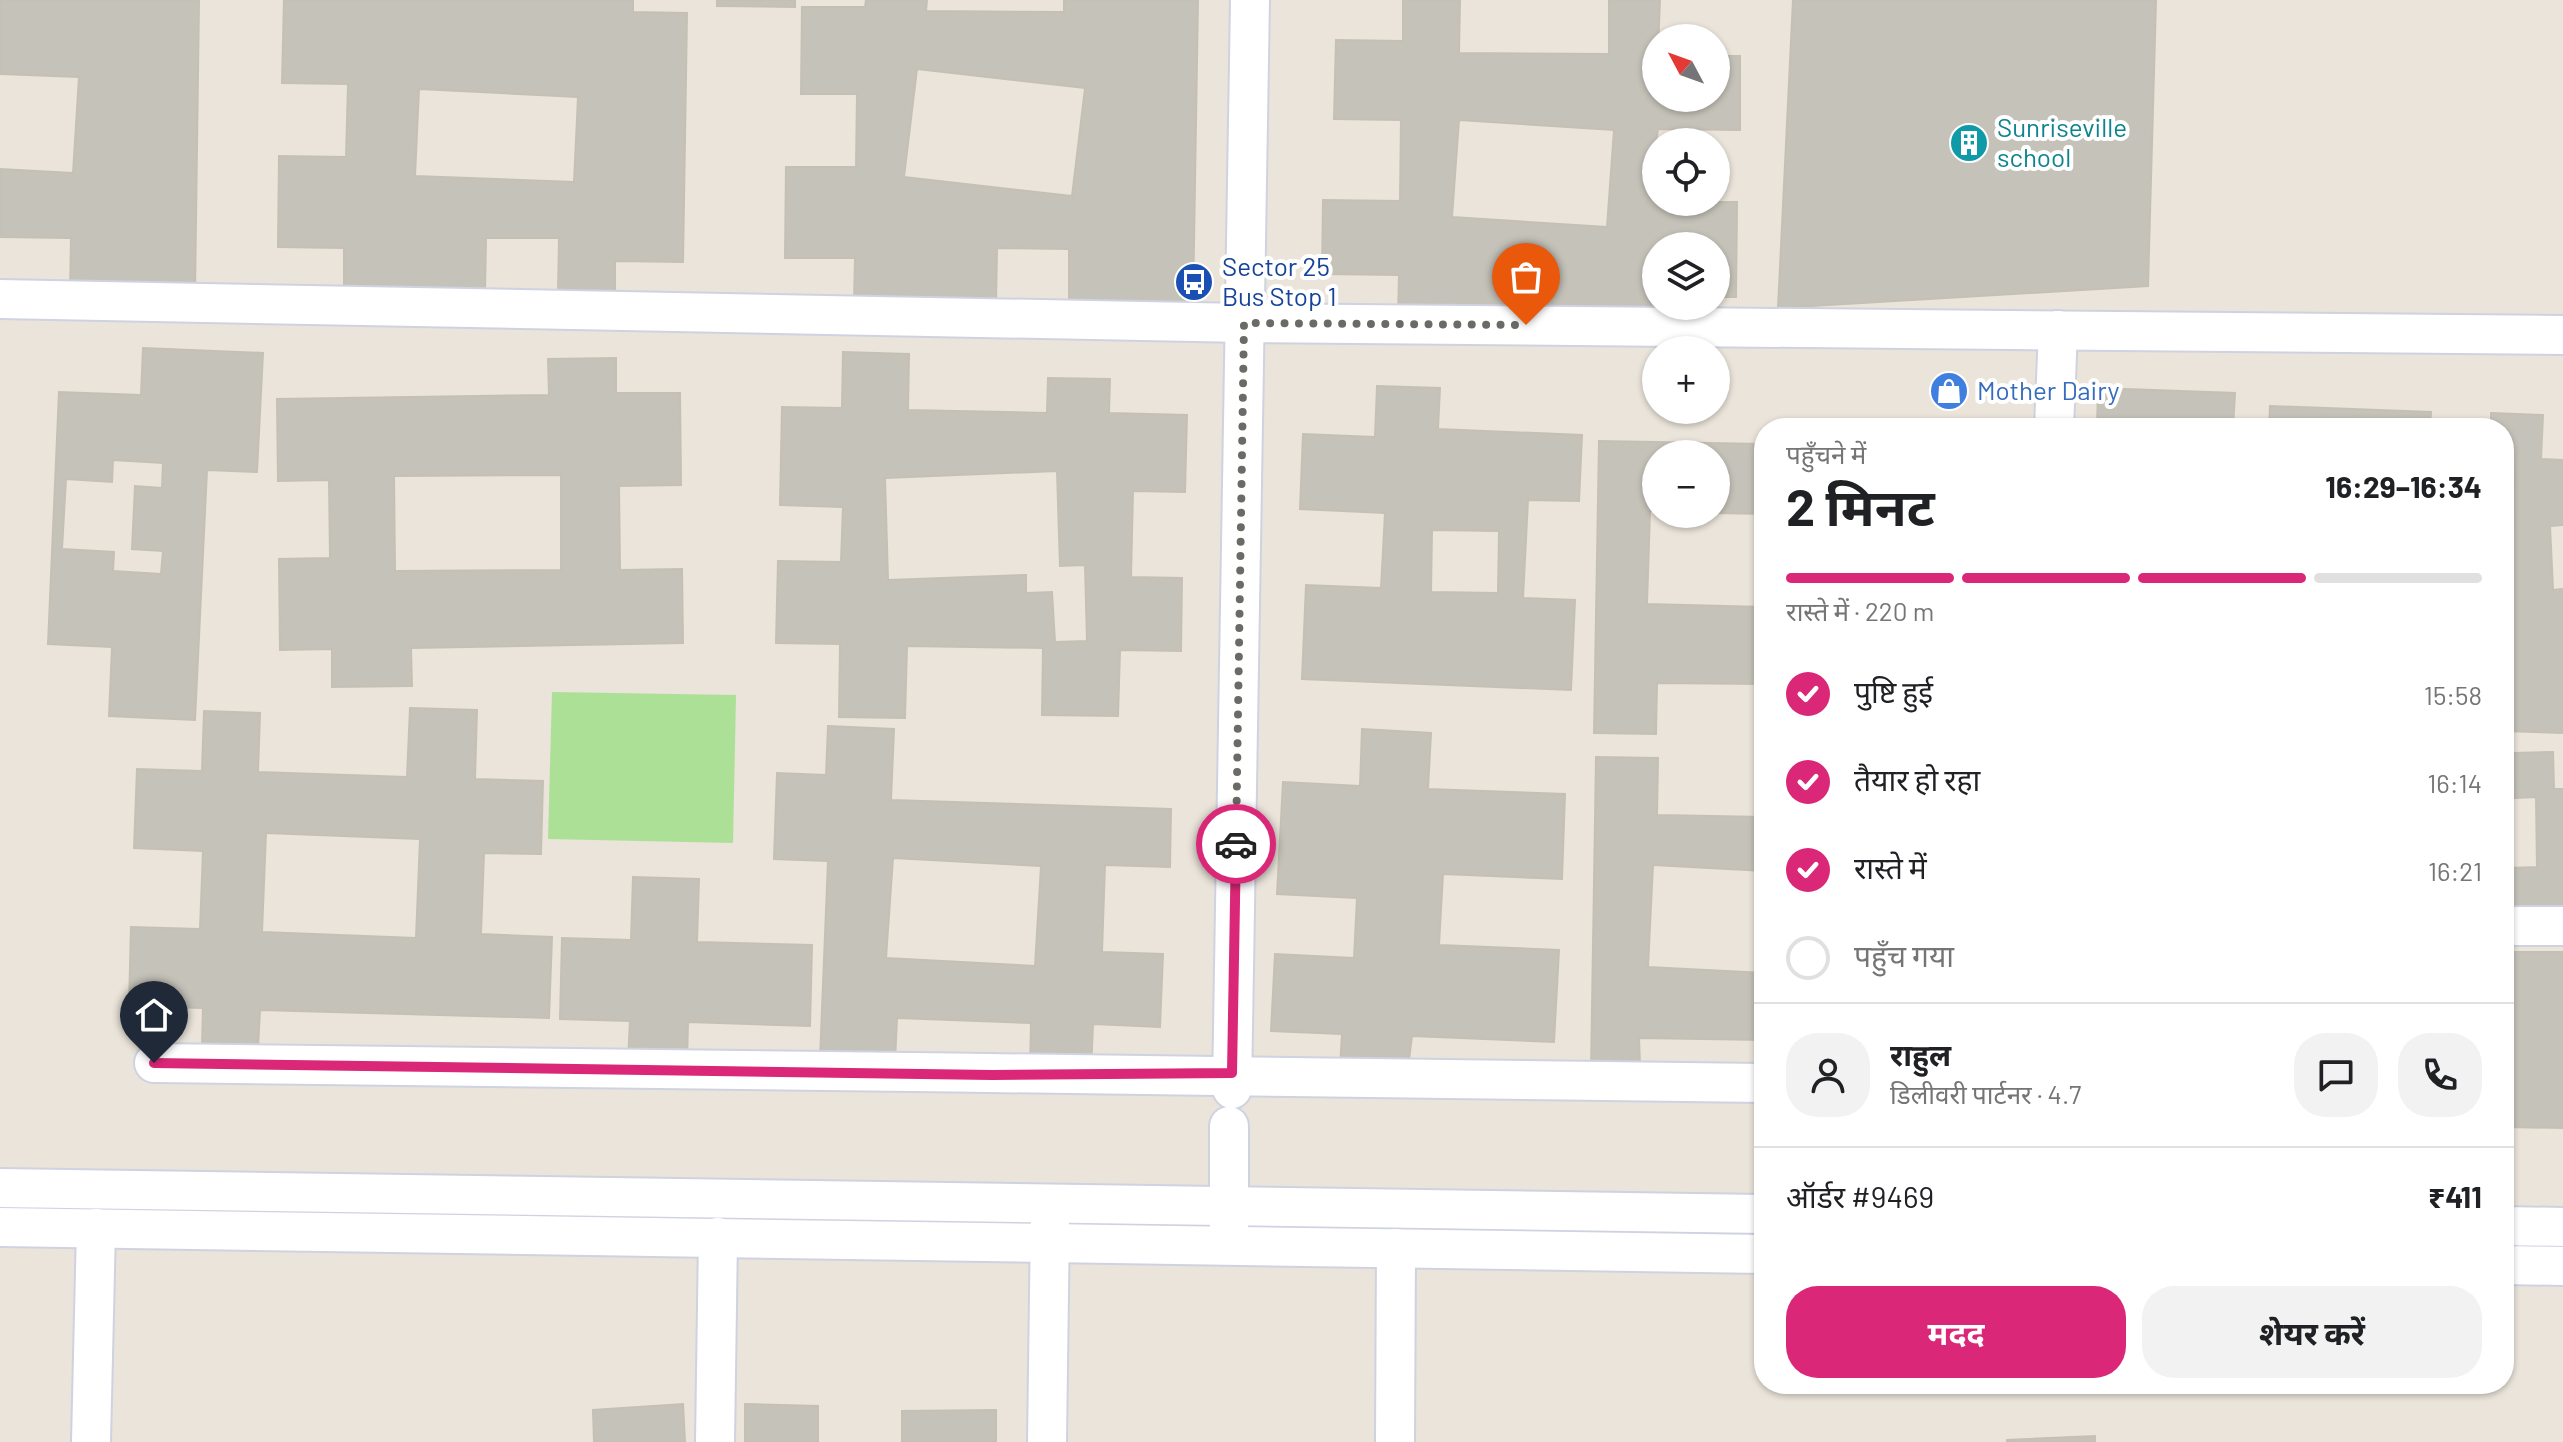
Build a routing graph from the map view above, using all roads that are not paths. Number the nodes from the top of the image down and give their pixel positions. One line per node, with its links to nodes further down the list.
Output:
1 (1250, 0): 3 (street)
2 (0, 299): 3 (street)
3 (1244, 323): 4 (street); 11 (street)
4 (2058, 330): 5 (street); 6 (street)
5 (2563, 335)
6 (2054, 418)
7 (2514, 926): 8 (street)
8 (2563, 926)
9 (154, 1063): 11 (street)
10 (1754, 1083): 11 (street)
11 (1231, 1096): 14 (street)
12 (0, 1188): 13 (street)
13 (1050, 1204): 14 (street); 21 (street)
14 (1229, 1207): 15 (street); 22 (street)
15 (1754, 1214)
16 (2514, 1226): 18 (street)
17 (0, 1227): 19 (street)
18 (2563, 1227)
19 (96, 1228): 20 (street); 27 (street)
20 (718, 1237): 21 (street); 28 (street)
21 (1049, 1243): 22 (street); 29 (street)
22 (1229, 1245): 23 (street)
23 (1396, 1248): 24 (street); 30 (street)
24 (1754, 1254)
25 (2514, 1265): 26 (street)
26 (2563, 1266)
27 (91, 1442)
28 (715, 1442)
29 (1047, 1442)
30 (1395, 1442)

